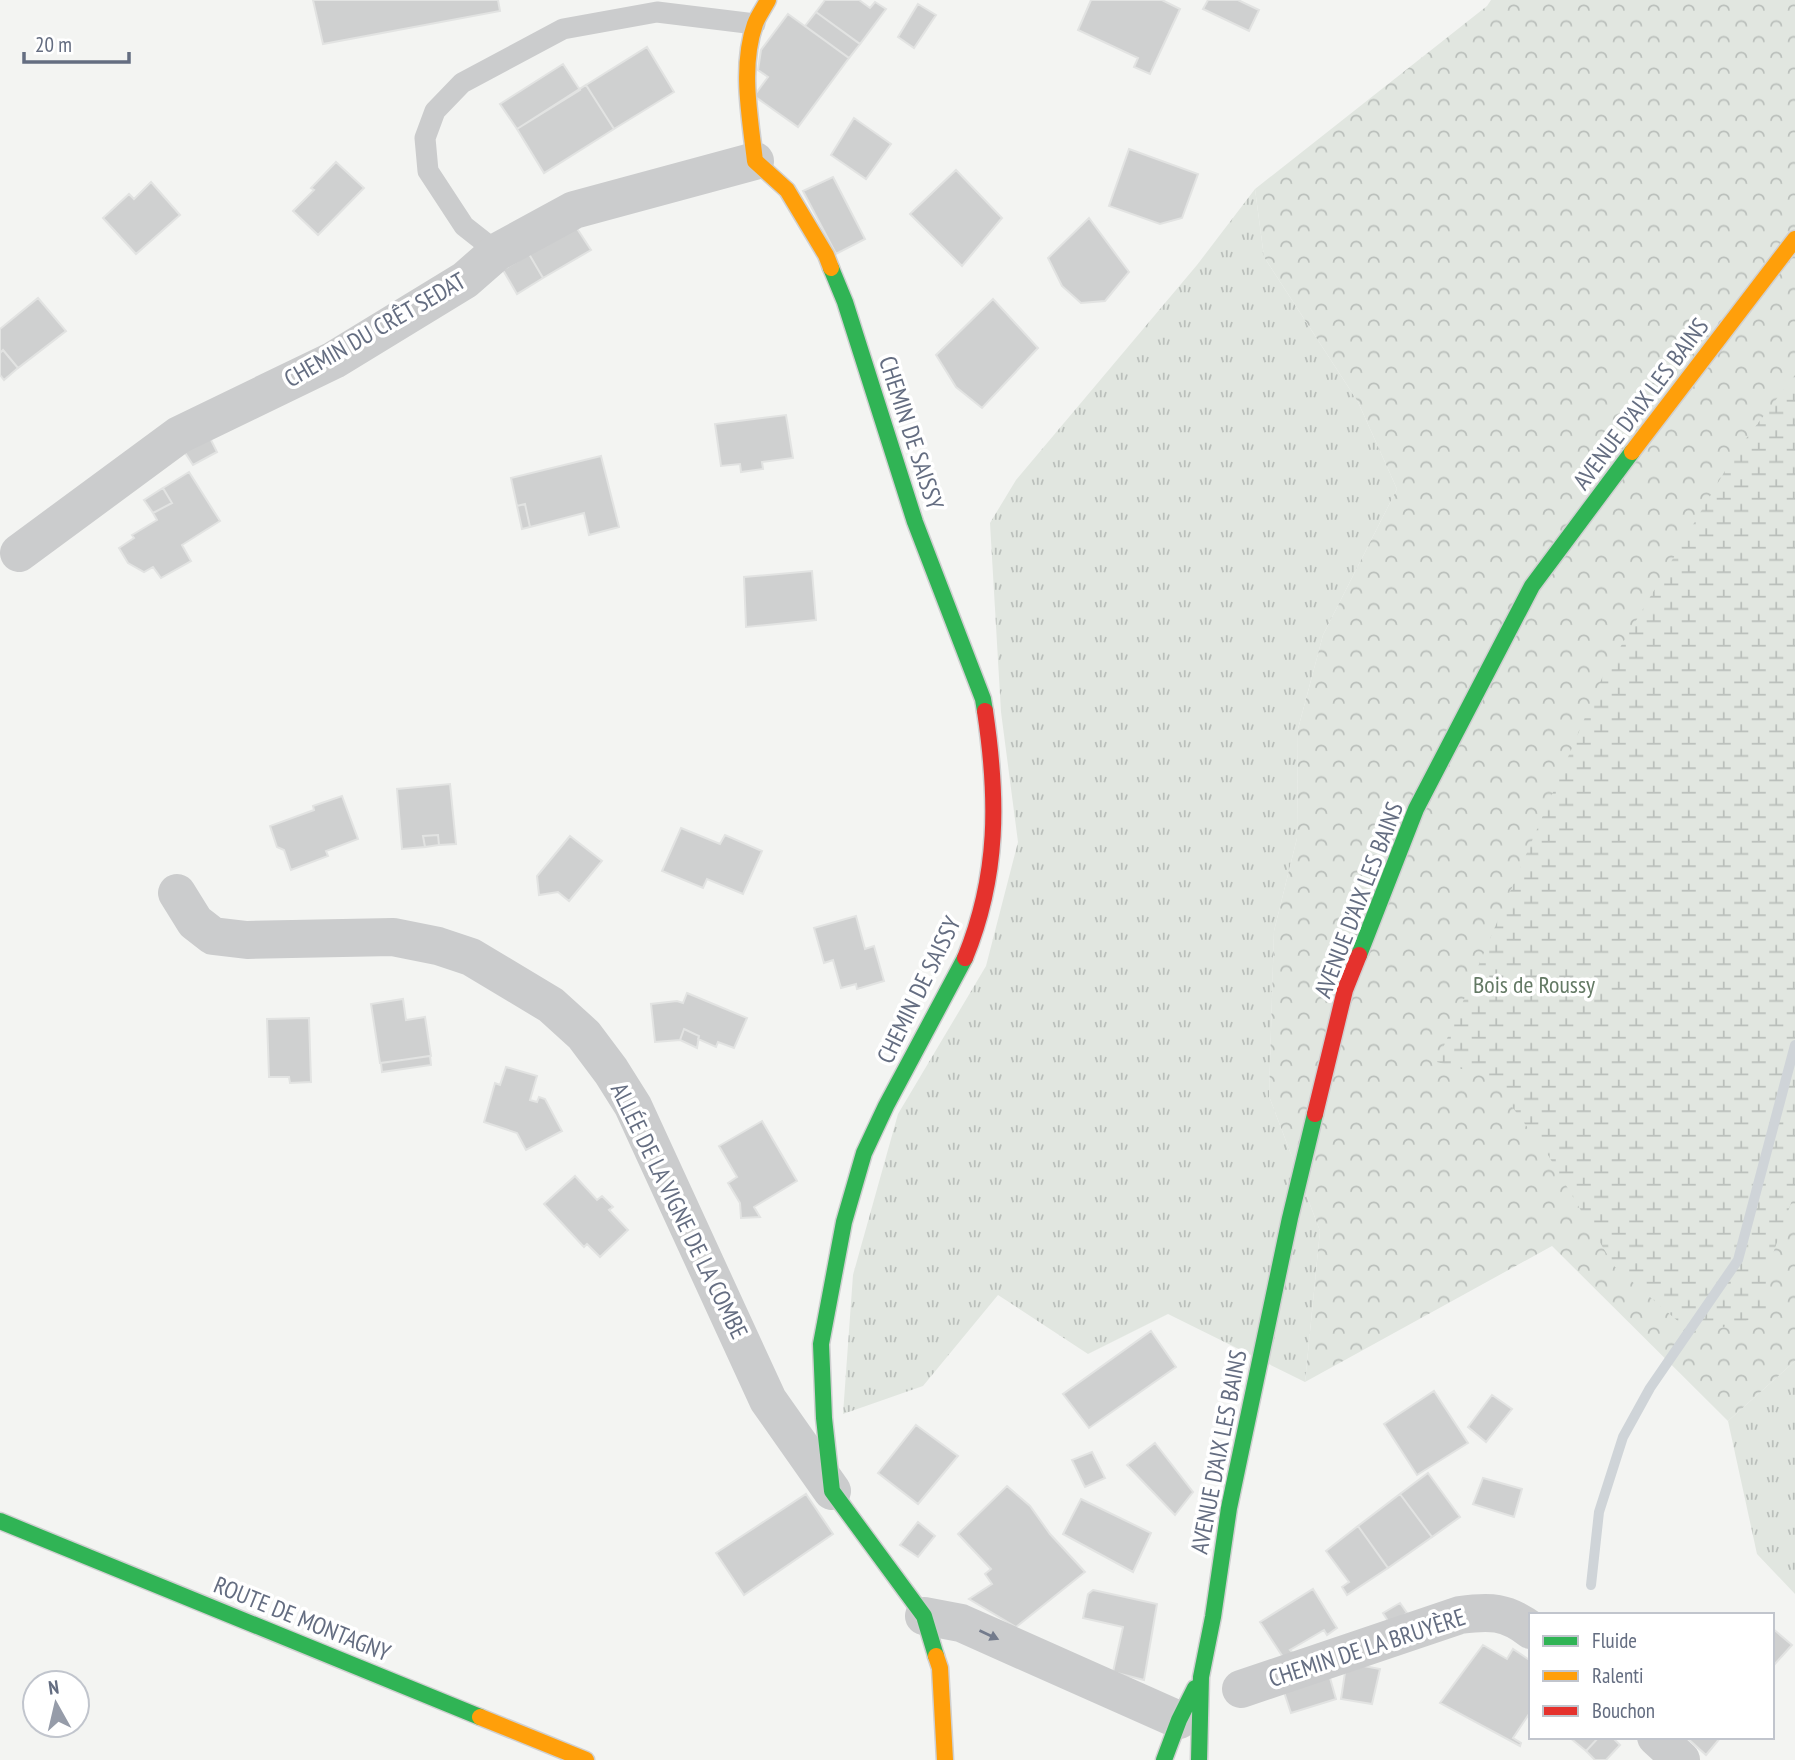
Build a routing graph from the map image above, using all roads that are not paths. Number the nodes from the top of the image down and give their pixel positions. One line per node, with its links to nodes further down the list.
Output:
1 (768, 0): 2 (street)
2 (755, 24): 3 (street); 5 (lane)
3 (755, 161): 5 (street, CHEMIN DU CRÊT SEDAT); 8 (street, CHEMIN DE SAISSY)
4 (1795, 239): 12 (street, AVENUE D'AIX LES BAINS)
5 (497, 252): 6 (street, CHEMIN DU CRÊT SEDAT)
6 (19, 553)
7 (177, 893): 8 (street, ALLÉE DE LA VIGNE DE LA COMBE)
8 (832, 1491): 10 (street)
9 (0, 1521): 16 (street, ROUTE DE MONTAGNY)
10 (924, 1616): 14 (street, one-way to 14); 17 (street)
11 (1529, 1628): 13 (street, CHEMIN DE LA BRUYÈRE)
12 (1201, 1677): 14 (street); 19 (street)
13 (1241, 1689)
14 (1179, 1720): 18 (street)
15 (1658, 1739): 20 (street)
16 (586, 1760)
17 (945, 1760)
18 (1164, 1760)
19 (1199, 1760)
20 (1681, 1760)

